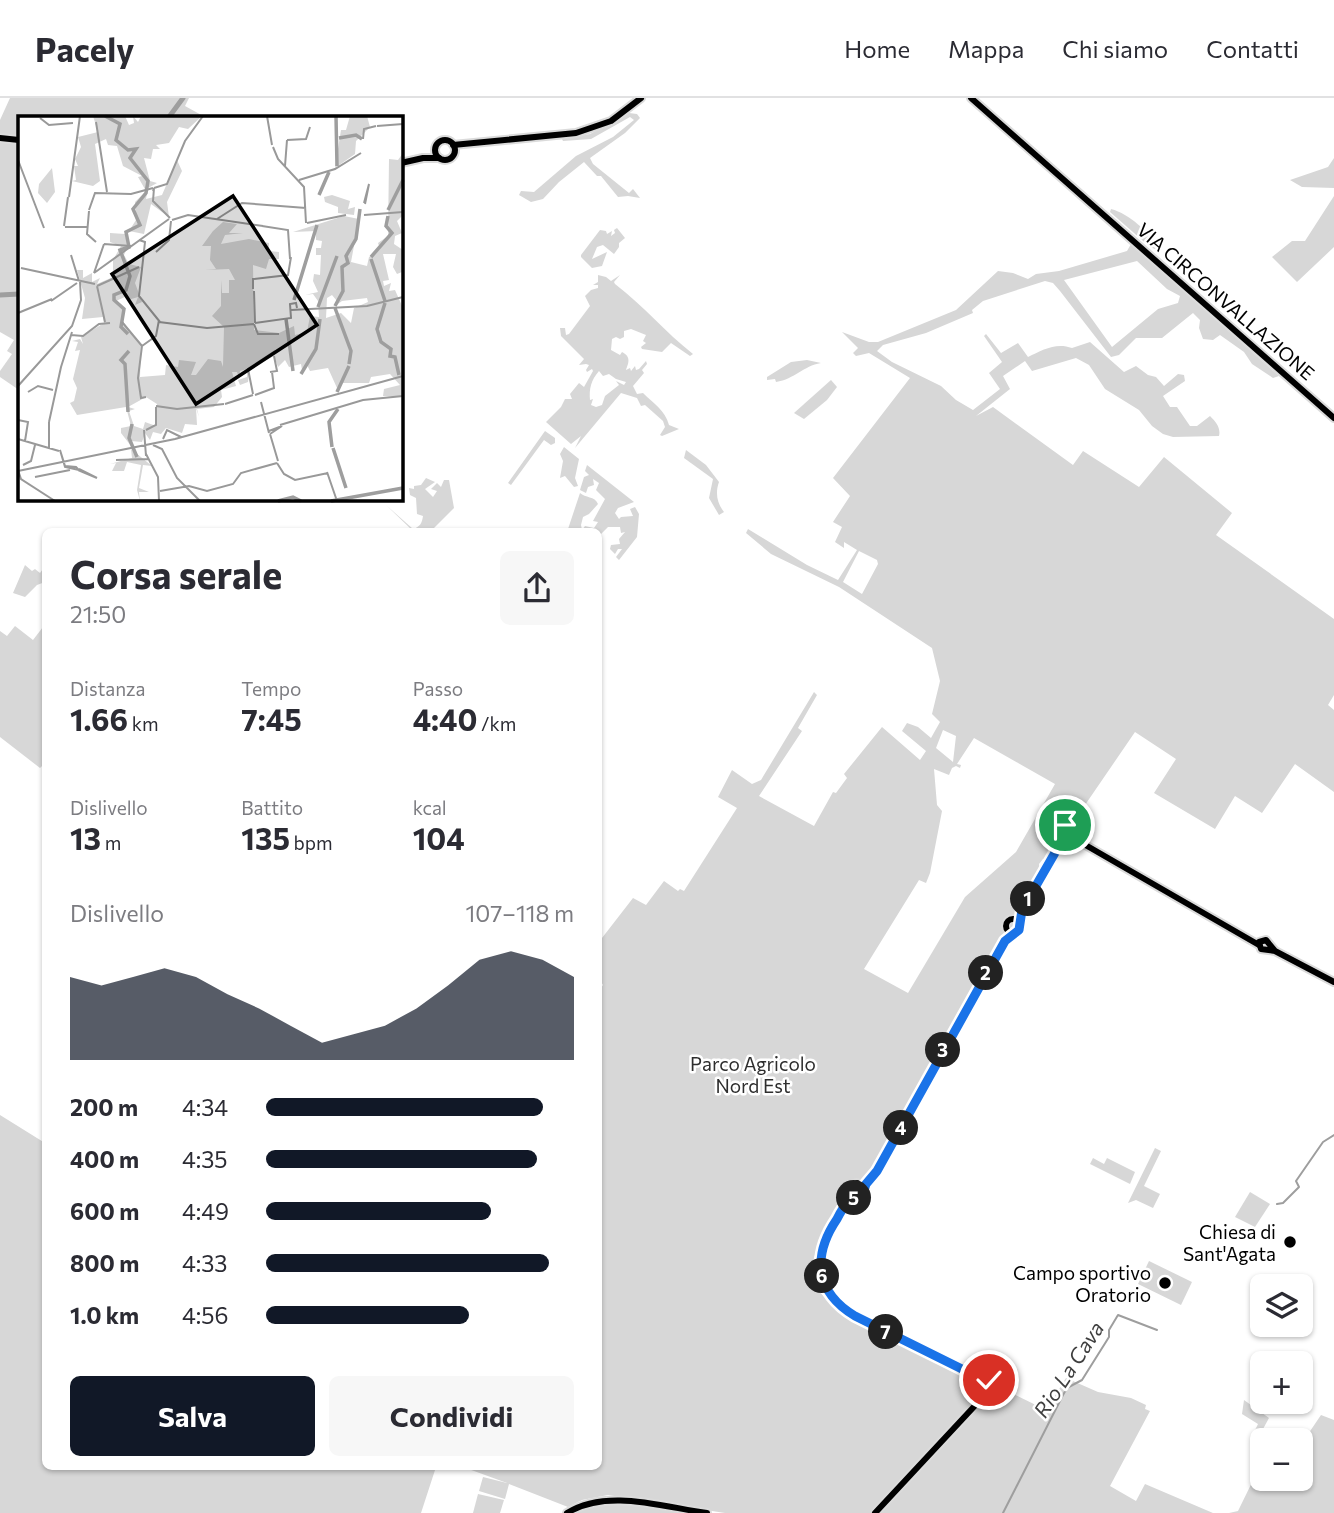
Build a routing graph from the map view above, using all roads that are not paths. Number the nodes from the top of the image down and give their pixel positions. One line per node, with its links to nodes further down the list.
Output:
1 (640, 98): 5 (main road)
2 (971, 98): 12 (main road, VIA CIRCONVALLAZIONE)
3 (0, 138): 4 (main road)
4 (18, 140)
5 (477, 142): 6 (main road); 8 (main road)
6 (453, 145): 7 (main road); 8 (main road)
7 (435, 151): 9 (main road); 10 (main road)
8 (454, 153): 10 (main road)
9 (423, 158): 10 (main road); 11 (main road)
10 (439, 158)
11 (402, 163)
12 (1334, 418)
13 (1070, 831): 14 (main road); 15 (main road); 16 (main road)
14 (1057, 835): 15 (main road); 17 (main road)
15 (1065, 839): 16 (main road); 17 (main road)
16 (1082, 843): 20 (main road)
17 (1057, 847): 18 (main road)
18 (1016, 921): 19 (main road); 19 (main road)
19 (1011, 931): 21 (main road)
20 (1334, 982)
21 (861, 1186): 22 (main road); 23 (main road)
22 (850, 1192): 23 (main road); 24 (main road)
23 (857, 1197): 24 (main road)
24 (847, 1203): 25 (main road)
25 (978, 1377): 26 (main road); 27 (main road)
26 (990, 1378): 27 (main road); 28 (main road)
27 (986, 1386): 28 (main road); 29 (main road)
28 (992, 1393): 29 (main road)
29 (983, 1397): 32 (main road)
30 (567, 1513): 31 (main road)
31 (707, 1513)
32 (873, 1513)

